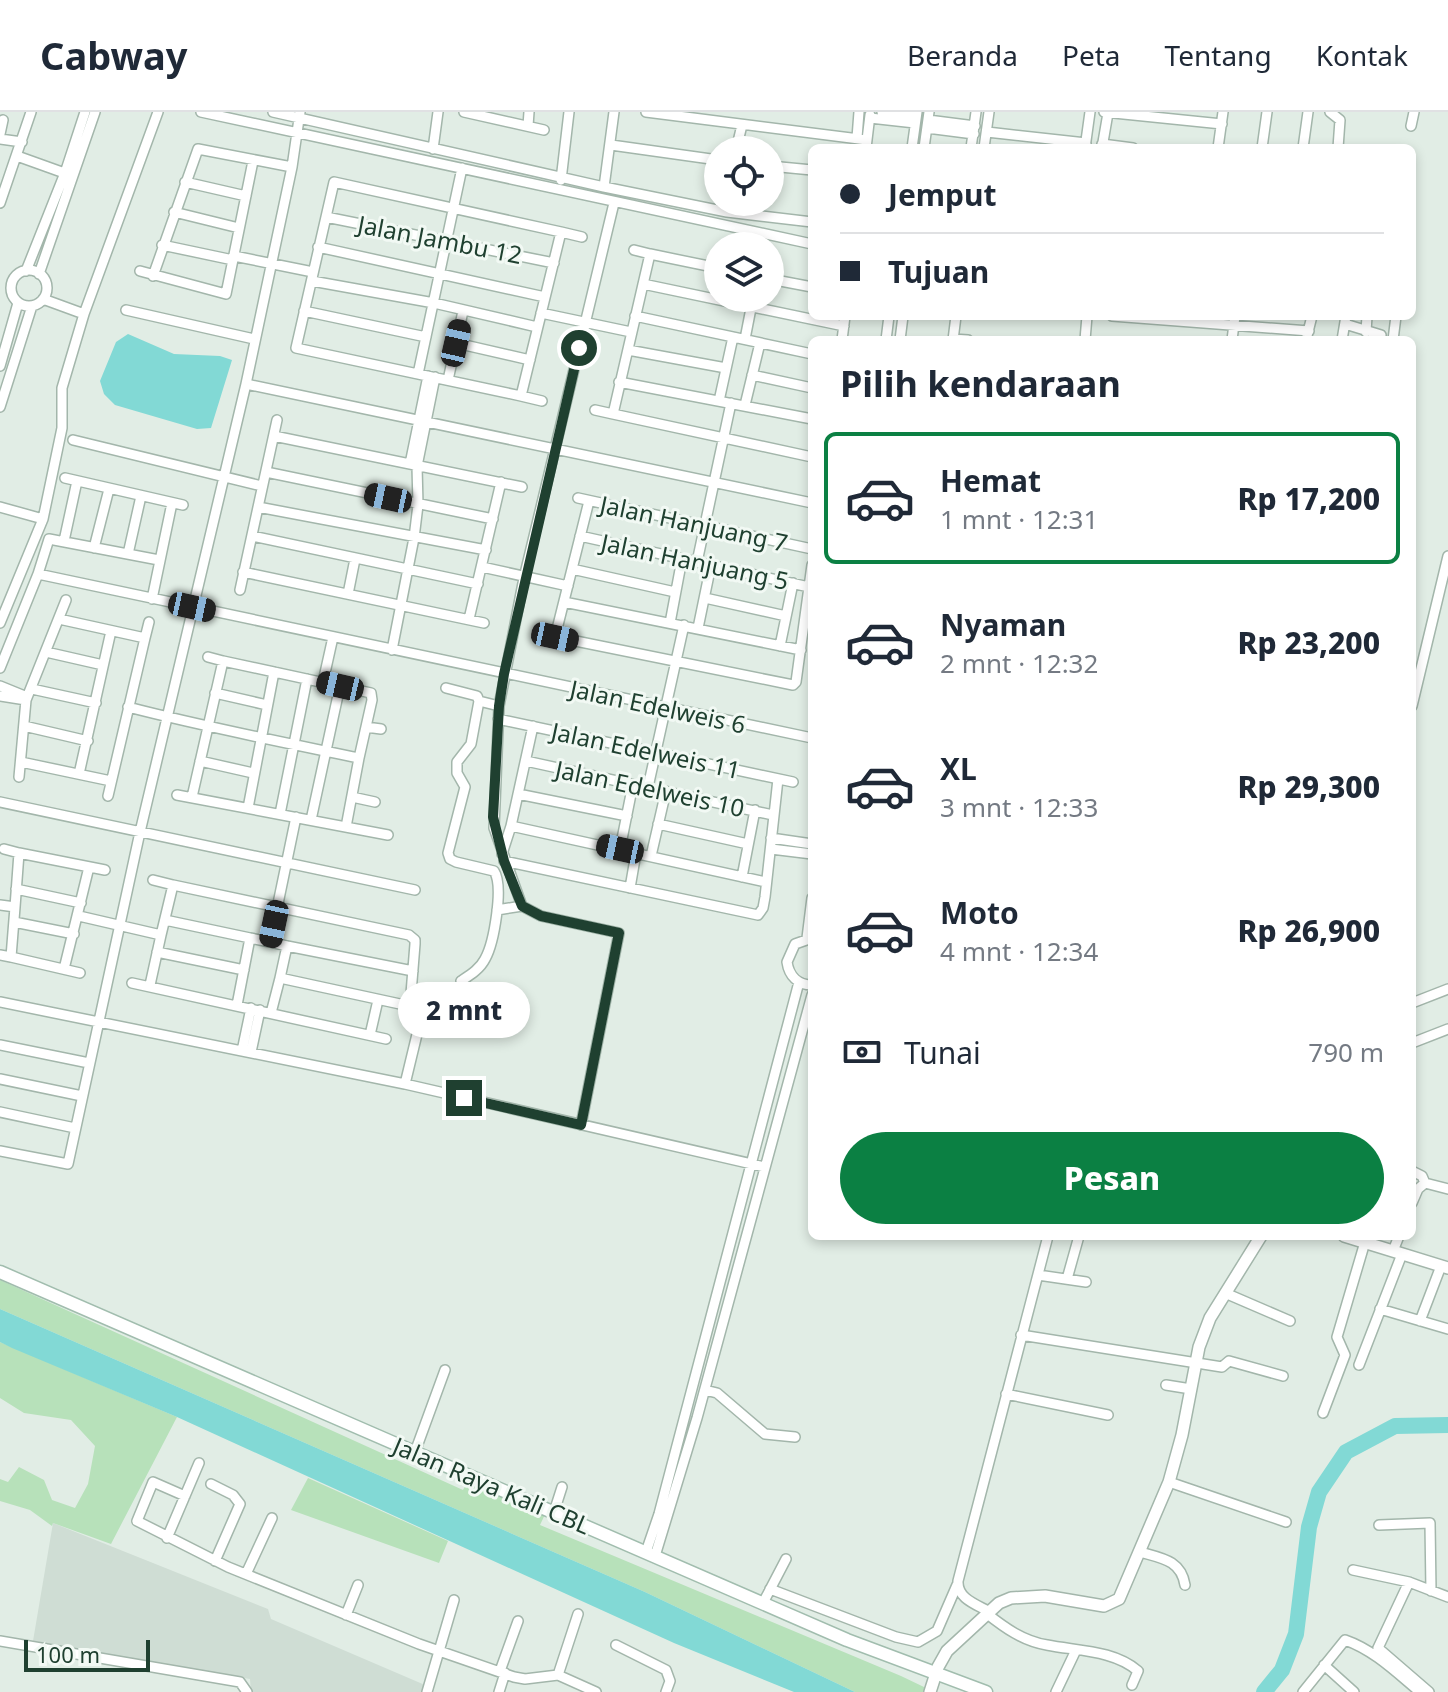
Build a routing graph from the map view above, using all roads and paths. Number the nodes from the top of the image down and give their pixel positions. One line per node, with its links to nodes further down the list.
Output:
1 (31, 112): 42 (street)
2 (85, 112): 68 (street)
3 (95, 112): 68 (street)
4 (158, 112): 122 (street)
5 (273, 112): 25 (street)
6 (438, 112): 58 (street)
7 (464, 112): 33 (street)
8 (529, 112): 33 (street)
9 (569, 112): 70 (street)
10 (614, 112): 56 (street)
11 (646, 112): 28 (street)
12 (757, 112): 34 (street)
13 (859, 112): 43 (street)
14 (882, 112): 27 (street)
15 (976, 112): 37 (street)
16 (989, 112): 39 (street)
17 (1090, 112): 49 (street)
18 (1106, 112): 31 (street); 50 (street)
19 (1223, 112): 31 (street)
20 (1267, 112): 52 (street)
21 (1308, 112): 53 (street)
22 (1330, 112): 54 (street)
23 (1414, 112): 35 (street)
24 (202, 113): 38 (street)
25 (300, 114): 38 (street); 58 (street)
26 (870, 115): 27 (street); 43 (street)
27 (916, 117): 44 (street)
28 (730, 118): 32 (street)
29 (3, 120): 40 (street)
30 (928, 120): 37 (street); 45 (street)
31 (1222, 124): 51 (street)
32 (742, 125): 34 (street); 41 (street)
33 (528, 126): 36 (street)
34 (756, 126): 43 (street)
35 (1411, 126)
36 (544, 130)
37 (974, 130): 46 (street)
38 (299, 131): 63 (street); 65 (street)
39 (987, 132): 47 (street); 48 (street)
40 (0, 136): 42 (street)
41 (739, 136)
42 (22, 142): 59 (street)
43 (863, 142)
44 (913, 144)
45 (925, 144)
46 (972, 144)
47 (985, 144)
48 (1071, 144)
49 (1085, 144)
50 (1102, 144)
51 (1219, 144)
52 (1263, 144)
53 (1304, 144)
54 (1338, 144)
55 (185, 145): 57 (street)
56 (611, 145): 60 (street); 73 (street)
57 (198, 149): 61 (street); 71 (street)
58 (433, 149): 70 (street)
59 (17, 156): 66 (street); 68 (street)
60 (704, 158)
61 (253, 161): 63 (street); 75 (street)
62 (0, 167): 66 (street)
63 (292, 167): 97 (street)
64 (784, 167): 67 (street)
65 (462, 168): 74 (street); 79 (street)
66 (12, 170): 76 (street)
67 (808, 170)
68 (69, 175): 99 (street); 102 (street)
69 (321, 177): 72 (street)
70 (562, 177): 73 (street); 74 (street)
71 (185, 182): 75 (street); 80 (street)
72 (334, 182): 79 (street); 82 (street)
73 (604, 187): 78 (street)
74 (559, 189): 77 (street)
75 (246, 196): 84 (street)
76 (0, 203)
77 (614, 203): 86 (street); 129 (street)
78 (704, 203)
79 (453, 209): 85 (street); 88 (street)
80 (174, 212): 84 (street); 91 (street)
81 (778, 216): 83 (street)
82 (326, 217): 88 (street, Jalan Jambu 12); 92 (street)
83 (808, 221)
84 (239, 228): 95 (street)
85 (561, 232): 87 (street); 96 (street)
86 (728, 232)
87 (582, 237)
88 (447, 239): 96 (street, Jalan Jambu 12); 101 (street)
89 (784, 242): 90 (street)
90 (808, 244)
91 (162, 245): 95 (street); 103 (street)
92 (318, 247): 101 (street); 104 (street)
93 (634, 250): 94 (street)
94 (650, 254): 98 (street); 108 (street)
95 (233, 258): 97 (street); 103 (street)
96 (554, 263): 111 (street)
97 (271, 264): 104 (street); 137 (street)
98 (704, 265)
99 (26, 271): 102 (street); 107 (street)
100 (140, 271): 103 (street)
101 (440, 272): 111 (street); 114 (street)
102 (39, 274): 112 (street)
103 (153, 276)
104 (312, 276): 114 (street); 118 (street)
105 (784, 282): 109 (street)
106 (0, 283): 107 (street)
107 (11, 284): 113 (street)
108 (643, 284): 110 (street); 124 (street)
109 (808, 286)
110 (704, 294)
111 (545, 297): 121 (street)
112 (43, 299): 115 (street); 122 (street)
113 (18, 303): 115 (street); 146 (street)
114 (434, 303): 119 (street); 135 (street)
115 (32, 306): 157 (street)
116 (784, 309): 123 (street)
117 (126, 310): 137 (street)
118 (304, 311): 135 (street); 142 (street)
119 (463, 311): 130 (street); 139 (street)
120 (750, 312): 138 (street)
121 (541, 313): 129 (street); 130 (street)
122 (84, 314): 189 (street)
123 (808, 314)
124 (635, 316): 131 (street); 136 (street)
125 (1210, 320): 128 (street)
126 (1346, 320): 132 (street)
127 (1367, 320): 132 (street)
128 (1234, 321): 134 (street)
129 (586, 322): 131 (street); 168 (street)
130 (537, 327): 145 (street)
131 (631, 332): 143 (street)
132 (1366, 332): 133 (street)
133 (1381, 335)
134 (1308, 336)
135 (426, 337): 149 (street)
136 (733, 337): 138 (street); 147 (street)
137 (254, 339): 152 (street)
138 (745, 339): 140 (street)
139 (456, 343): 145 (street); 150 (street)
140 (760, 343): 144 (street); 148 (street)
141 (283, 344): 142 (street)
142 (296, 348): 149 (street)
143 (628, 350): 147 (street); 151 (street)
144 (808, 353)
145 (530, 360): 154 (street)
146 (0, 366)
147 (726, 368): 156 (street)
148 (752, 375): 153 (street); 159 (street)
149 (427, 376): 150 (street); 164 (street)
150 (448, 380): 154 (street)
151 (619, 382): 156 (street); 161 (street)
152 (246, 384): 164 (street); 172 (street)
153 (808, 387)
154 (521, 396): 155 (street)
155 (542, 401)
156 (719, 401): 158 (street)
157 (0, 403)
158 (731, 403): 159 (street); 166 (street)
159 (745, 405): 162 (street)
160 (595, 410): 161 (street)
161 (613, 414): 166 (street)
162 (808, 418)
163 (277, 420): 165 (street)
164 (422, 421): 168 (street); 170 (street)
165 (274, 436): 170 (street); 171 (street)
166 (724, 437): 169 (street); 176 (street)
167 (73, 440): 172 (street)
168 (554, 450): 176 (street); 211 (street)
169 (808, 456)
170 (414, 465): 175 (street); 186 (street)
171 (266, 472): 177 (street); 186 (street)
172 (223, 477): 177 (street); 224 (street)
173 (65, 478): 174 (street)
174 (77, 481): 179 (street); 195 (street)
175 (501, 482): 178 (street); 190 (street)
176 (714, 483): 183 (street); 191 (street)
177 (262, 486): 188 (street)
178 (522, 487)
179 (109, 489): 180 (street); 197 (street)
180 (141, 496): 184 (street); 199 (street)
181 (578, 498): 182 (street, Jalan Hanjuang 7)
182 (589, 501): 191 (street, Jalan Hanjuang 7); 193 (street)
183 (808, 502)
184 (172, 503): 185 (street); 203 (street)
185 (183, 505)
186 (418, 505): 190 (street); 194 (street)
187 (0, 507): 189 (street)
188 (258, 507): 192 (street); 194 (street)
189 (43, 519): 230 (street)
190 (493, 519): 198 (street)
191 (705, 525): 196 (street, Jalan Hanjuang 7); 204 (street)
192 (252, 536): 201 (street); 209 (street)
193 (580, 536): 202 (street, Jalan Hanjuang 5); 208 (street)
194 (414, 538): 198 (street); 207 (street)
195 (64, 541): 197 (street); 210 (street)
196 (808, 547)
197 (94, 548): 199 (street)
198 (486, 550): 206 (street)
199 (128, 554): 203 (street)
200 (1448, 556): 249 (street)
201 (355, 559): 207 (street); 218 (street)
202 (682, 559): 204 (street, Jalan Hanjuang 5); 217 (street)
203 (159, 560): 220 (street)
204 (697, 562): 205 (street, Jalan Hanjuang 5)
205 (711, 565): 212 (street, Jalan Hanjuang 5); 219 (street)
206 (482, 567): 211 (street); 213 (street)
207 (407, 569): 213 (street); 223 (street)
208 (572, 569): 214 (street); 217 (street)
209 (243, 572): 216 (street); 218 (street)
210 (38, 574): 220 (street, Jalan Edelweis 6); 248 (street)
211 (524, 578): 214 (street); 251 (street)
212 (793, 583): 215 (street, Jalan Hanjuang 5); 226 (street)
213 (478, 584): 228 (street)
214 (568, 586): 222 (street)
215 (808, 587)
216 (240, 590)
217 (675, 592): 232 (street)
218 (348, 594): 223 (street)
219 (705, 598): 226 (street); 234 (street)
220 (152, 599): 224 (street, Jalan Edelweis 6)
221 (66, 600): 227 (street)
222 (564, 602): 232 (street); 238 (street)
223 (401, 605): 228 (street); 241 (street)
224 (192, 607): 237 (street, Jalan Edelweis 6); 266 (street)
225 (808, 615): 242 (street)
226 (786, 616): 240 (street)
227 (59, 619): 235 (street); 243 (street)
228 (469, 619): 231 (street)
229 (149, 622): 239 (street)
230 (0, 623)
231 (484, 623)
232 (670, 623): 233 (street)
233 (684, 625): 234 (street); 246 (street)
234 (698, 628): 240 (street)
235 (111, 631): 239 (street); 247 (street)
236 (541, 634): 238 (street)
237 (333, 637): 241 (street, Jalan Edelweis 6); 253 (street)
238 (555, 637): 246 (street)
239 (145, 638): 264 (street)
240 (780, 646): 242 (street)
241 (392, 650): 251 (street, Jalan Edelweis 6)
242 (801, 650): 246 (street)
243 (46, 652): 247 (street); 258 (street)
244 (208, 657): 245 (street)
245 (223, 661): 250 (street); 257 (street)
246 (677, 663): 265 (street)
247 (103, 665): 261 (street)
248 (0, 668)
249 (1417, 669)
250 (274, 672): 252 (street); 262 (street)
251 (504, 674): 263 (street); 265 (street, Jalan Edelweis 6)
252 (307, 679): 253 (street); 276 (street)
253 (323, 682): 255 (street)
254 (0, 686): 258 (street)
255 (340, 686): 271 (street); 277 (street)
256 (446, 688): 260 (street)
257 (215, 693): 262 (street); 269 (street)
258 (28, 695): 259 (street); 261 (street); 268 (street)
259 (0, 696)
260 (479, 701): 263 (street); 325 (street)
261 (96, 703): 275 (street)
262 (267, 705): 273 (street)
263 (499, 706): 267 (street)
264 (128, 707): 266 (street); 287 (street)
265 (667, 707): 274 (street, Jalan Edelweis 6); 278 (street)
266 (167, 717): 269 (street); 309 (street)
267 (498, 719): 270 (street, Jalan Edelweis 11); 322 (street)
268 (24, 726): 275 (street); 282 (street)
269 (208, 726): 273 (street); 280 (street)
270 (533, 726): 278 (street, Jalan Edelweis 11); 281 (street)
271 (366, 727): 272 (street); 279 (street)
272 (381, 729)
273 (262, 737): 276 (street); 283 (street)
274 (808, 737)
275 (88, 741): 284 (street)
276 (293, 744): 277 (street); 301 (street)
277 (326, 751): 279 (street); 305 (street)
278 (656, 752): 286 (street, Jalan Edelweis 11); 290 (street)
279 (359, 758): 296 (street)
280 (200, 761): 283 (street); 295 (street)
281 (526, 761): 289 (street, Jalan Edelweis 10); 292 (street)
282 (21, 762): 284 (street); 285 (street)
283 (253, 773): 299 (street)
284 (79, 774): 287 (street)
285 (19, 777)
286 (778, 779): 288 (street, Jalan Edelweis 11); 302 (street)
287 (111, 781): 294 (street)
288 (793, 782)
289 (633, 784): 290 (street, Jalan Edelweis 10); 303 (street)
290 (648, 787): 291 (street, Jalan Edelweis 10)
291 (666, 791): 300 (street, Jalan Edelweis 10); 306 (street)
292 (518, 794): 303 (street); 307 (street)
293 (177, 795): 295 (street)
294 (108, 796)
295 (192, 797): 299 (street)
296 (352, 797): 298 (street); 308 (street)
297 (0, 802): 309 (street)
298 (375, 802)
299 (248, 808): 301 (street)
300 (755, 810): 302 (street, Jalan Edelweis 10); 313 (street)
301 (280, 814): 304 (street)
302 (773, 815): 311 (street)
303 (627, 816): 315 (street)
304 (296, 817): 305 (street); 321 (street)
305 (311, 820): 308 (street)
306 (658, 824): 313 (street); 320 (street)
307 (511, 826): 315 (street); 322 (street)
308 (346, 827): 310 (street)
309 (140, 832): 321 (street); 342 (street)
310 (388, 835)
311 (771, 838): 312 (street); 316 (street)
312 (808, 843)
313 (748, 844): 326 (street)
314 (4, 849): 317 (street)
315 (620, 849): 318 (street)
316 (771, 849): 319 (street); 328 (street)
317 (19, 853): 323 (street); 331 (street)
318 (636, 853): 320 (street); 330 (street)
319 (808, 854)
320 (651, 856): 326 (street)
321 (287, 861): 332 (street); 337 (street)
322 (505, 862): 325 (street); 330 (street); 335 (street)
323 (89, 867): 324 (street); 333 (street)
324 (105, 870)
325 (497, 876): 338 (street)
326 (742, 877): 328 (street)
327 (153, 880): 329 (street)
328 (766, 882): 330 (street)
329 (173, 885): 337 (street); 340 (street)
330 (630, 888)
331 (16, 889): 333 (street); 336 (street)
332 (415, 890)
333 (81, 903): 339 (street)
334 (0, 905): 336 (street)
335 (522, 906): 338 (street); 385 (street)
336 (15, 907): 341 (street)
337 (277, 907): 347 (street); 354 (street)
338 (497, 910): 357 (street)
339 (79, 916): 342 (street); 343 (street)
340 (165, 920): 344 (street); 345 (street)
341 (14, 922): 343 (street); 351 (street)
342 (120, 926): 344 (street); 373 (street)
343 (74, 934): 352 (street)
344 (161, 935): 349 (street)
345 (250, 938): 347 (street); 353 (street)
346 (808, 938): 358 (street)
347 (270, 942): 348 (street)
348 (287, 946): 354 (street); 356 (street)
349 (157, 952): 353 (street); 361 (street)
350 (0, 955): 351 (street)
351 (11, 957): 352 (street)
352 (64, 969): 355 (street)
353 (244, 970): 367 (street)
354 (413, 971): 368 (street)
355 (80, 973)
356 (280, 978): 364 (street); 372 (street)
357 (461, 981)
358 (799, 982): 360 (street); 388 (street)
359 (132, 983): 361 (street)
360 (808, 984)
361 (150, 985): 367 (street)
362 (1448, 989): 365 (street)
363 (426, 997): 370 (street)
364 (378, 1000): 368 (street); 375 (street)
365 (1416, 1001)
366 (0, 1002): 373 (street)
367 (237, 1005): 369 (street)
368 (410, 1006): 370 (street)
369 (255, 1009): 372 (street); 379 (street)
370 (423, 1009): 382 (street)
371 (808, 1010): 389 (street)
372 (271, 1013): 375 (street)
373 (97, 1022): 379 (street); 380 (street)
374 (1448, 1029): 377 (street)
375 (370, 1035): 376 (street)
376 (386, 1039)
377 (1416, 1041)
378 (0, 1045): 380 (street)
379 (247, 1051): 382 (street)
380 (89, 1063): 383 (street)
381 (0, 1079): 383 (street)
382 (405, 1084): 385 (street)
383 (82, 1096): 386 (street)
384 (0, 1112): 386 (street)
385 (581, 1125): 388 (street)
386 (75, 1128): 387 (street)
387 (0, 1151)
388 (750, 1164): 389 (street); 429 (street)
389 (765, 1167): 418 (street)
390 (1416, 1173): 391 (street)
391 (1425, 1183): 392 (street); 393 (street)
392 (1448, 1189)
393 (1416, 1194)
394 (1047, 1240): 403 (street)
395 (1078, 1240): 404 (street)
396 (1258, 1240): 406 (street)
397 (1358, 1240): 399 (street)
398 (1399, 1240): 400 (street)
399 (1365, 1242): 400 (street); 420 (street)
400 (1397, 1253): 401 (street); 407 (street)
401 (1444, 1267): 409 (street)
402 (0, 1272): 423 (main road, Jalan Raya Kali CBL)
403 (1038, 1275): 404 (street); 411 (street)
404 (1067, 1279): 405 (street)
405 (1086, 1282)
406 (1225, 1293): 408 (street); 412 (street)
407 (1380, 1309): 409 (street); 413 (street)
408 (1290, 1321)
409 (1420, 1321): 410 (street)
410 (1448, 1329)
411 (1021, 1335): 412 (street); 419 (street)
412 (1196, 1363): 415 (street); 417 (street)
413 (1359, 1365)
414 (445, 1370): 423 (street)
415 (1283, 1376)
416 (1166, 1385): 417 (street)
417 (1191, 1389): 425 (street)
418 (705, 1390): 422 (street); 430 (street)
419 (1006, 1394): 421 (street); 445 (street)
420 (1323, 1413)
421 (1108, 1415)
422 (795, 1437)
423 (415, 1452): 431 (main road, Jalan Raya Kali CBL)
424 (199, 1463): 428 (street)
425 (1169, 1482): 434 (street); 437 (street)
426 (211, 1484): 440 (street)
427 (562, 1487): 431 (street)
428 (185, 1496): 436 (street); 436 (street)
429 (661, 1501): 430 (street); 432 (street)
430 (672, 1505): 432 (street)
431 (554, 1512): 438 (main road, Jalan Raya Kali CBL)
432 (663, 1515): 438 (street)
433 (272, 1518): 442 (street)
434 (1286, 1522)
435 (1379, 1525): 448 (street)
436 (167, 1538): 440 (street)
437 (1140, 1552): 446 (street); 452 (street)
438 (650, 1554): 451 (main road, Jalan Raya Kali CBL)
439 (786, 1559): 447 (street)
440 (215, 1561): 442 (street)
441 (1353, 1570): 443 (street)
442 (246, 1574): 454 (street)
443 (1409, 1582): 448 (street); 477 (street)
444 (358, 1585): 454 (street)
445 (957, 1585): 447 (street); 452 (street)
446 (1185, 1585)
447 (771, 1587): 451 (street)
448 (1431, 1591): 449 (street)
449 (1448, 1597)
450 (454, 1600): 458 (street)
451 (763, 1603): 462 (main road, Jalan Raya Kali CBL)
452 (987, 1612): 459 (street); 462 (street)
453 (578, 1614): 463 (street)
454 (346, 1615): 458 (street)
455 (518, 1621): 461 (street)
456 (0, 1641): 466 (street)
457 (616, 1645): 470 (street)
458 (438, 1650): 461 (street); 467 (street)
459 (1076, 1650): 464 (street); 473 (street)
460 (1324, 1665): 474 (street); 475 (street); 476 (street)
461 (503, 1672): 463 (street); 468 (street)
462 (936, 1674): 471 (street); 472 (main road, Jalan Raya Kali CBL)
463 (558, 1675): 465 (street)
464 (1132, 1685)
465 (582, 1688): 469 (street)
466 (247, 1692)
467 (427, 1692)
468 (499, 1692)
469 (596, 1692)
470 (666, 1692)
471 (930, 1692)
472 (986, 1692)
473 (1056, 1692)
474 (1303, 1692)
475 (1354, 1692)
476 (1420, 1692)
477 (1429, 1692)

